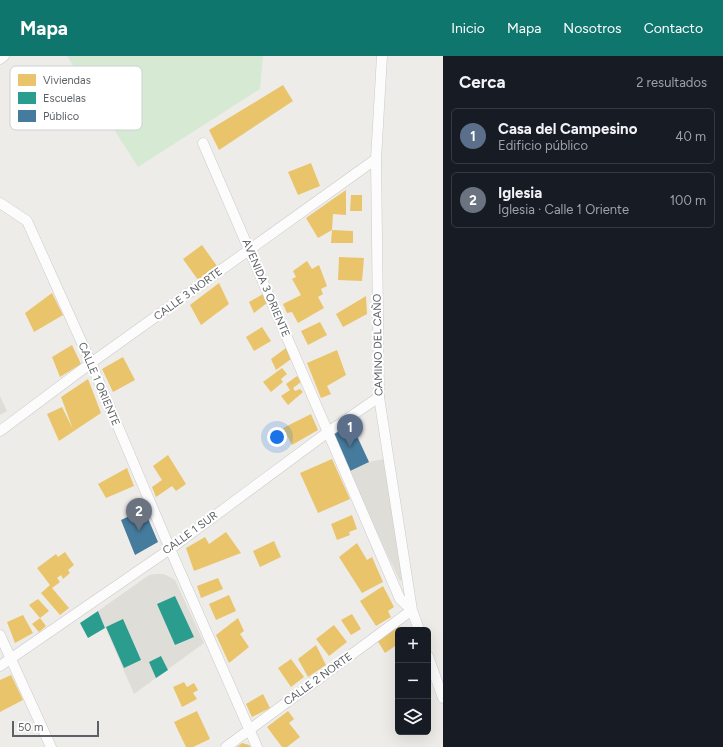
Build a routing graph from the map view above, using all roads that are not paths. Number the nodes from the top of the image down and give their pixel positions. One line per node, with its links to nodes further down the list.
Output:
1 (4, 56): 3 (street)
2 (382, 56): 5 (street, CAMINO DEL CAÑO)
3 (0, 58)
4 (203, 143): 7 (street, AVENIDA 3 ORIENTE)
5 (376, 159): 7 (street, CALLE 3 NORTE); 9 (street, CAMINO DEL CAÑO)
6 (0, 203): 8 (street, CALLE 1 ORIENTE)
7 (250, 250): 8 (street, CALLE 3 NORTE); 11 (street, AVENIDA 3 ORIENTE)
8 (91, 363): 10 (street, CALLE 3 NORTE); 12 (street, CALLE 1 ORIENTE)
9 (379, 397): 11 (street, CALLE 1 SUR); 13 (street, CAMINO DEL CAÑO)
10 (0, 431)
11 (328, 432): 12 (street, CALLE 1 SUR); 13 (street, AVENIDA 3 ORIENTE)
12 (170, 549): 16 (street, CALLE 1 SUR); 20 (street, CALLE 1 ORIENTE)
13 (412, 610): 14 (street, CAMINO DEL CAÑO); 20 (street, CALLE 2 NORTE)
14 (417, 627)
15 (0, 635): 16 (street)
16 (10, 659): 18 (street, CALLE 1 SUR); 21 (street)
17 (430, 663): 19 (street)
18 (0, 666)
19 (443, 698)
20 (249, 730): 22 (street, CALLE 2 NORTE); 23 (street, CALLE 1 ORIENTE)
21 (51, 747)
22 (226, 747)
23 (257, 747)

